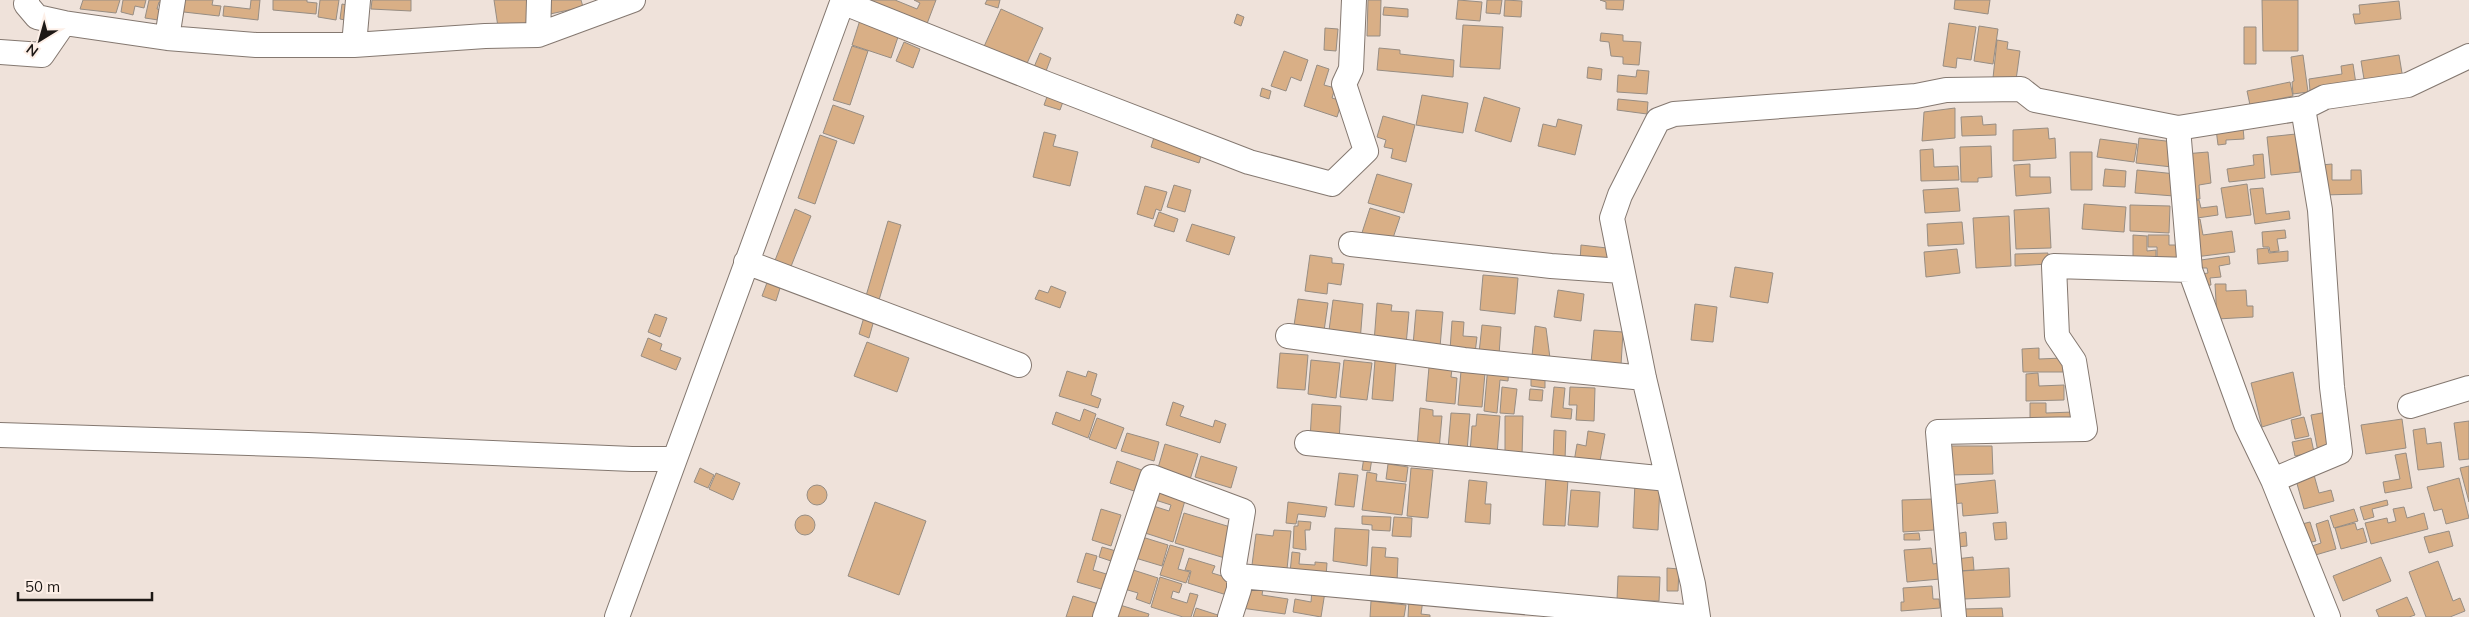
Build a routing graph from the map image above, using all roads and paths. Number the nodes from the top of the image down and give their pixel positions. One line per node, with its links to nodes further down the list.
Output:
1 (26, 0): 8 (street)
2 (173, 0): 10 (street)
3 (358, 0): 11 (street)
4 (539, 0): 9 (street)
5 (633, 0): 9 (street)
6 (1354, 0): 7 (street)
7 (843, 1): 17 (street)
8 (64, 23): 10 (street); 12 (street)
9 (538, 35): 11 (street)
10 (167, 38): 11 (street)
11 (354, 44)
12 (0, 52)
13 (2469, 56): 14 (street)
14 (2302, 108): 15 (street); 29 (street)
15 (2178, 128): 18 (street); 19 (street)
16 (1351, 244): 19 (street)
17 (746, 262): 21 (street); 27 (street)
18 (2190, 270): 29 (street); 36 (street)
19 (1622, 271): 22 (street)
20 (1288, 336): 22 (street)
21 (1019, 365)
22 (1644, 378): 28 (street)
23 (2469, 388): 24 (street)
24 (2410, 406)
25 (0, 435): 27 (street)
26 (1307, 443): 28 (street)
27 (673, 459): 31 (street)
28 (1668, 478): 35 (street)
29 (2273, 480): 37 (street)
30 (1239, 576): 32 (street); 33 (street); 34 (street)
31 (617, 617)
32 (1105, 617)
33 (1230, 617)
34 (1686, 617)
35 (1698, 617)
36 (1954, 617)
37 (2328, 617)

